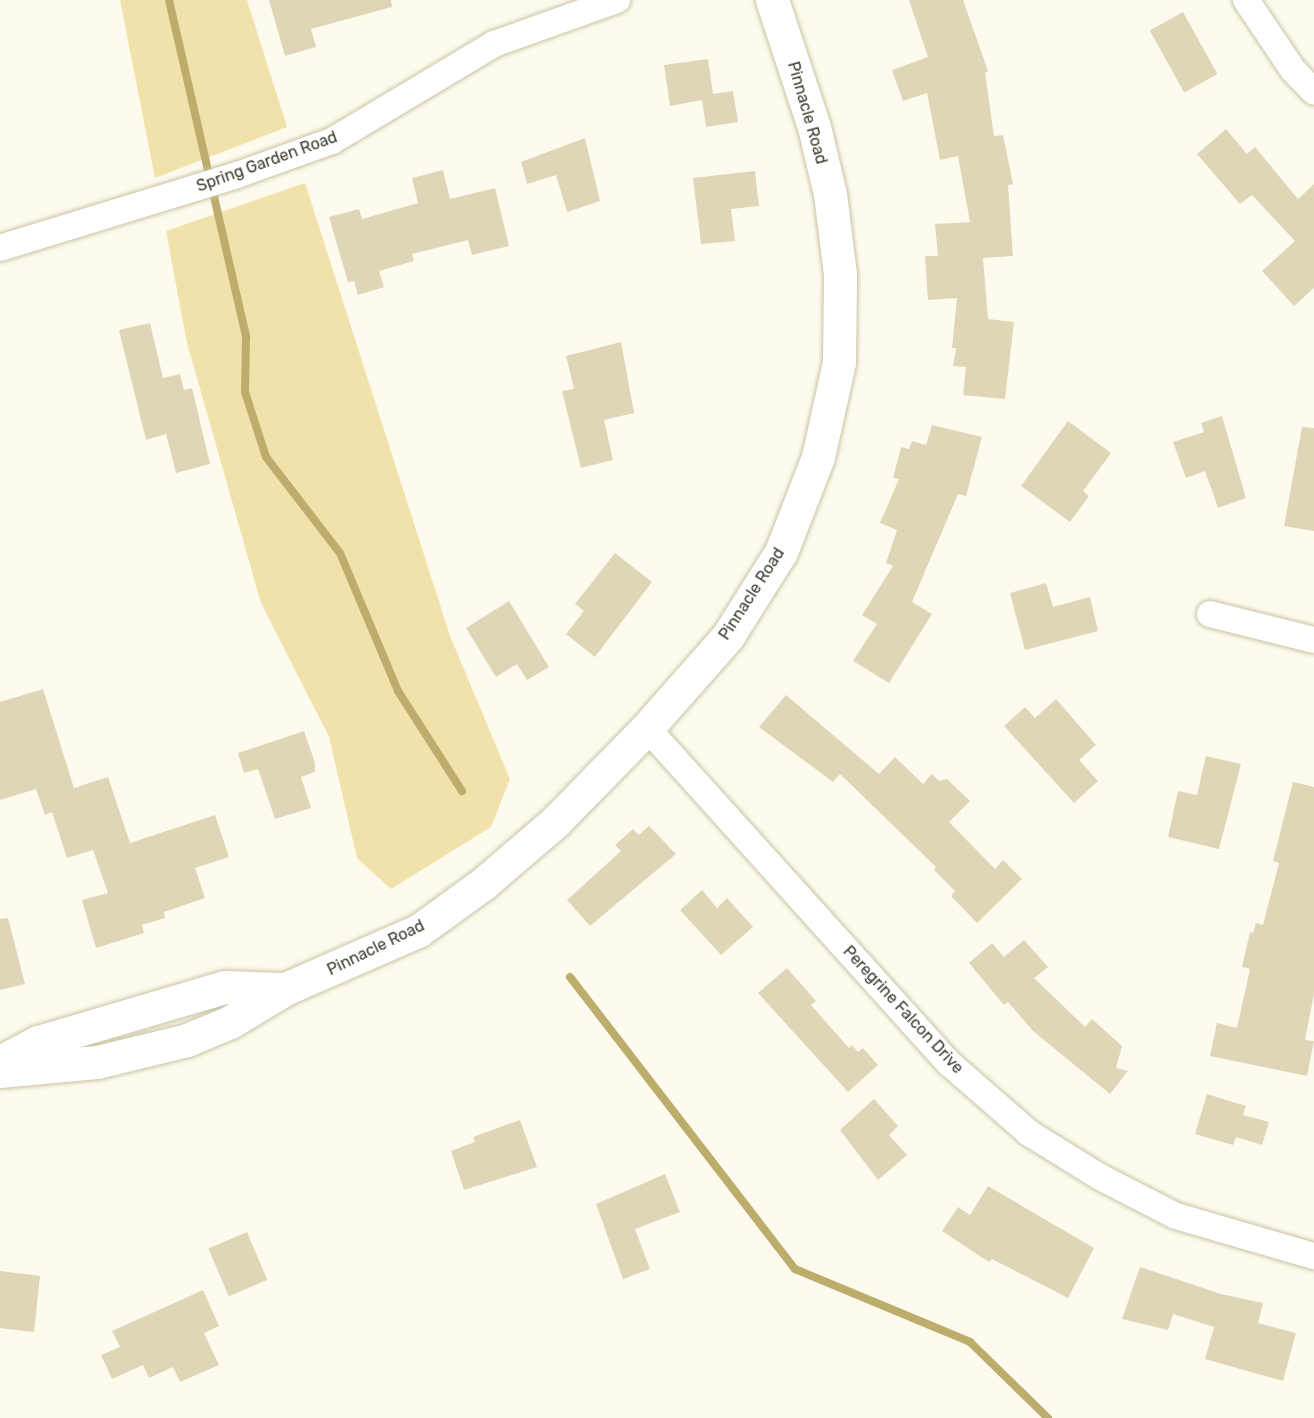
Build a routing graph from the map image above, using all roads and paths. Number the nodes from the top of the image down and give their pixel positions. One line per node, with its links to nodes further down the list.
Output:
1 (617, 0): 5 (street, Spring Garden Road)
2 (772, 0): 8 (street, Pinnacle Road)
3 (1246, 0): 4 (street)
4 (1314, 92)
5 (0, 248)
6 (1210, 614): 7 (street)
7 (1314, 640)
8 (647, 728): 9 (street, Pinnacle Road); 12 (street, Peregrine Falcon Drive)
9 (285, 989): 10 (street, Pinnacle Road); 11 (street, Pinnacle Road)
10 (0, 1062)
11 (0, 1071)
12 (1314, 1256)

